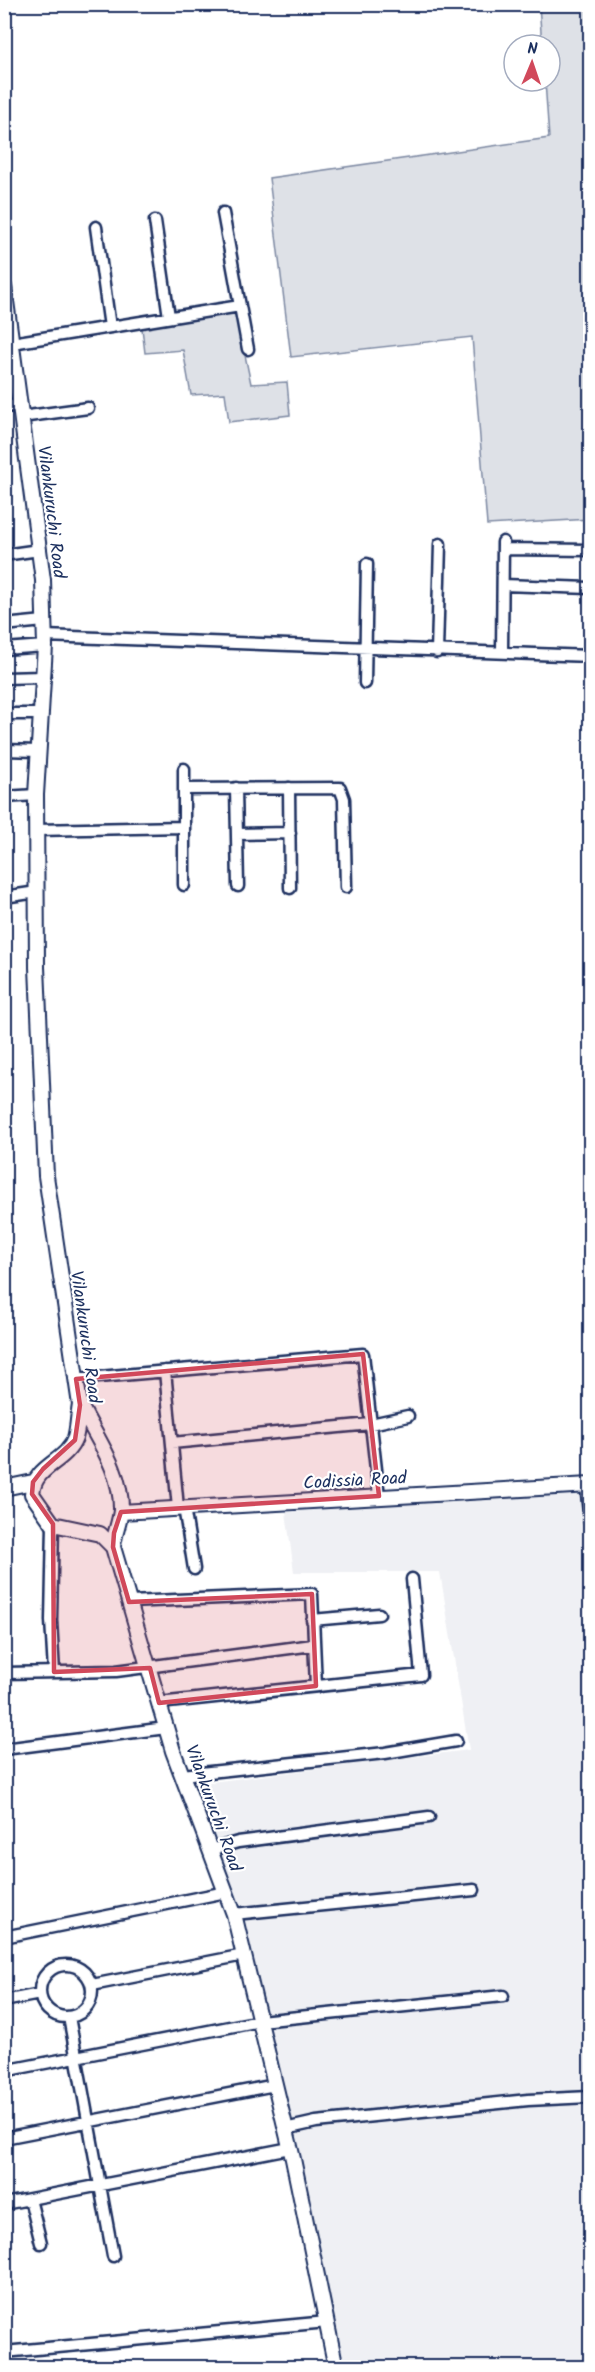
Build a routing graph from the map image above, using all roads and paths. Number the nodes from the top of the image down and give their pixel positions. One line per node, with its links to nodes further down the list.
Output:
1 (223, 213): 5 (street)
2 (155, 221): 6 (street)
3 (96, 227): 7 (street)
4 (4, 286): 8 (main road, Vilankuruchi Road)
5 (240, 306): 6 (street); 9 (street)
6 (169, 317): 7 (street)
7 (110, 327): 8 (street)
8 (12, 343): 12 (main road, Vilankuruchi Road)
9 (248, 349)
10 (4, 407): 12 (street)
11 (88, 408): 12 (street)
12 (20, 411): 14 (main road, Vilankuruchi Road)
13 (440, 544): 25 (street)
14 (39, 550): 16 (street); 20 (main road, Vilankuruchi Road)
15 (591, 550): 18 (street)
16 (4, 555)
17 (367, 564): 24 (street)
18 (503, 585): 19 (street); 26 (street)
19 (591, 588)
20 (44, 621): 21 (street); 22 (main road, Vilankuruchi Road)
21 (4, 626)
22 (44, 641): 23 (street); 24 (street); 28 (main road, Vilankuruchi Road)
23 (4, 649)
24 (366, 649): 25 (street); 30 (street)
25 (437, 652): 26 (street)
26 (502, 652): 27 (street)
27 (591, 656)
28 (43, 677): 29 (street); 32 (main road, Vilankuruchi Road)
29 (4, 678)
30 (365, 683)
31 (4, 714): 32 (street)
32 (41, 714): 34 (main road, Vilankuruchi Road)
33 (4, 750): 34 (street)
34 (38, 751): 39 (main road, Vilankuruchi Road)
35 (184, 769): 38 (street)
36 (236, 788): 37 (street); 38 (street); 44 (street)
37 (289, 788): 43 (street); 47 (street)
38 (184, 789): 41 (street)
39 (36, 795): 40 (street); 42 (main road, Vilankuruchi Road)
40 (4, 797)
41 (183, 827): 42 (street); 45 (street)
42 (36, 830): 49 (main road, Vilankuruchi Road)
43 (290, 833): 44 (street); 48 (street)
44 (237, 834): 46 (street)
45 (184, 885)
46 (238, 886)
47 (346, 887)
48 (290, 888)
49 (37, 892): 50 (street); 52 (main road, Vilankuruchi Road)
50 (4, 897)
51 (165, 1371): 52 (street); 55 (street); 56 (street)
52 (76, 1378): 53 (main road, Vilankuruchi Road)
53 (80, 1405): 57 (main road, Vilankuruchi Road); 62 (main road)
54 (408, 1416): 55 (street)
55 (371, 1424): 56 (street); 60 (street)
56 (172, 1443): 61 (street)
57 (33, 1482): 59 (main road); 64 (main road)
58 (588, 1485): 60 (main road, Codissia Road); 63 (street)
59 (4, 1488)
60 (379, 1496): 61 (main road, Codissia Road)
61 (181, 1508): 62 (main road, Codissia Road); 66 (street)
62 (121, 1512): 65 (main road)
63 (591, 1523)
64 (53, 1524): 65 (main road); 74 (street)
65 (113, 1547): 68 (main road, Vilankuruchi Road)
66 (194, 1569)
67 (412, 1579): 75 (street)
68 (129, 1602): 70 (street); 72 (main road, Vilankuruchi Road)
69 (380, 1614): 70 (street)
70 (312, 1620): 71 (street)
71 (313, 1645): 72 (street); 75 (street)
72 (150, 1668): 74 (street); 76 (main road, Vilankuruchi Road)
73 (4, 1672): 74 (street)
74 (54, 1672)
75 (316, 1686): 76 (street)
76 (159, 1703): 77 (main road, Vilankuruchi Road)
77 (166, 1728): 79 (street); 80 (main road, Vilankuruchi Road)
78 (456, 1741): 80 (street)
79 (4, 1749)
80 (182, 1775): 82 (main road, Vilankuruchi Road)
81 (429, 1817): 82 (street)
82 (210, 1850): 84 (main road, Vilankuruchi Road)
83 (474, 1890): 85 (street)
84 (226, 1892): 85 (main road, Vilankuruchi Road); 86 (street)
85 (234, 1914): 87 (main road, Vilankuruchi Road)
86 (4, 1936)
87 (244, 1955): 88 (street); 93 (main road, Vilankuruchi Road)
88 (92, 1985): 89 (street); 92 (street)
89 (40, 1994): 91 (street); 92 (street)
90 (503, 1996): 93 (street)
91 (4, 2001)
92 (69, 2017): 94 (street)
93 (260, 2021): 94 (street); 96 (main road, Vilankuruchi Road)
94 (76, 2057): 95 (street); 98 (street)
95 (4, 2071)
96 (275, 2085): 98 (street); 99 (main road, Vilankuruchi Road)
97 (591, 2097): 99 (street)
98 (87, 2122): 100 (street); 102 (street)
99 (285, 2129): 101 (main road, Vilankuruchi Road)
100 (4, 2138)
101 (290, 2148): 102 (street); 107 (main road, Vilankuruchi Road)
102 (100, 2185): 103 (street); 106 (street)
103 (30, 2199): 104 (street); 105 (street)
104 (4, 2204)
105 (41, 2244)
106 (113, 2256)
107 (327, 2322): 108 (street); 109 (main road, Vilankuruchi Road)
108 (4, 2352)
109 (336, 2367)

